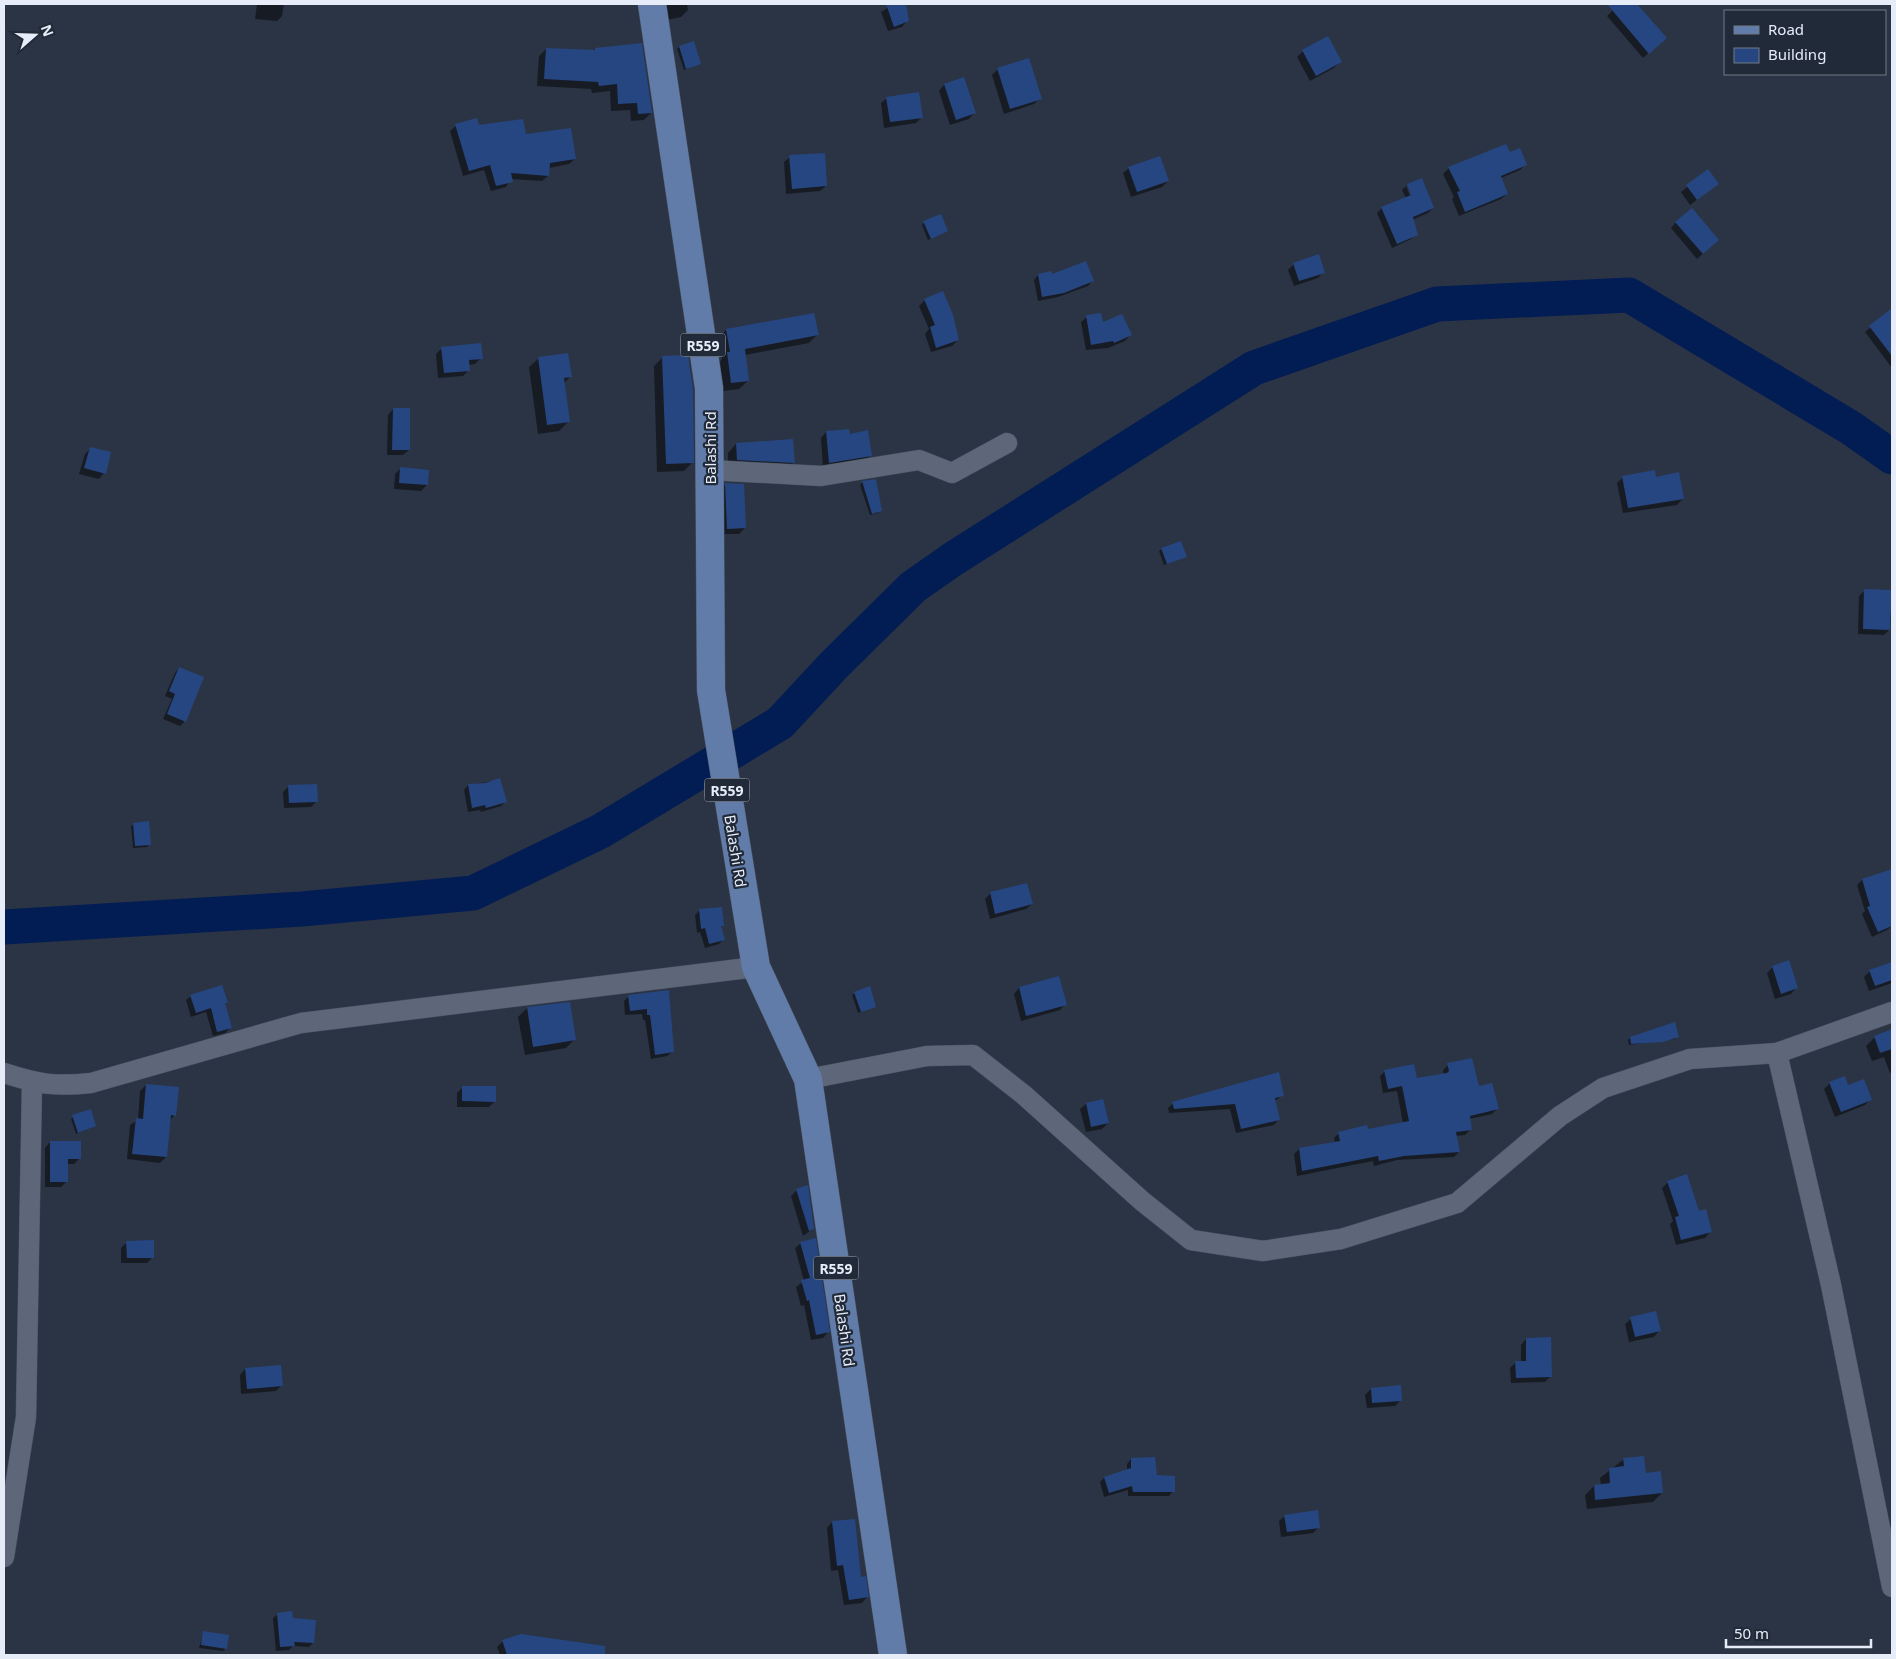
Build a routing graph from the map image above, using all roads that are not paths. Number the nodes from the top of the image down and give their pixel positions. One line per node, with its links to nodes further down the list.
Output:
1 (652, 4): 3 (main road, Balashi Rd / R559)
2 (1007, 443): 3 (street)
3 (710, 470): 4 (main road, Balashi Rd / R559)
4 (756, 967): 8 (main road, Balashi Rd / R559); 9 (street)
5 (1892, 1012): 6 (street)
6 (1777, 1052): 8 (street); 11 (street)
7 (4, 1073): 9 (street)
8 (808, 1078): 12 (main road, Balashi Rd / R559)
9 (32, 1082): 10 (street)
10 (4, 1557)
11 (1892, 1587)
12 (893, 1655)

